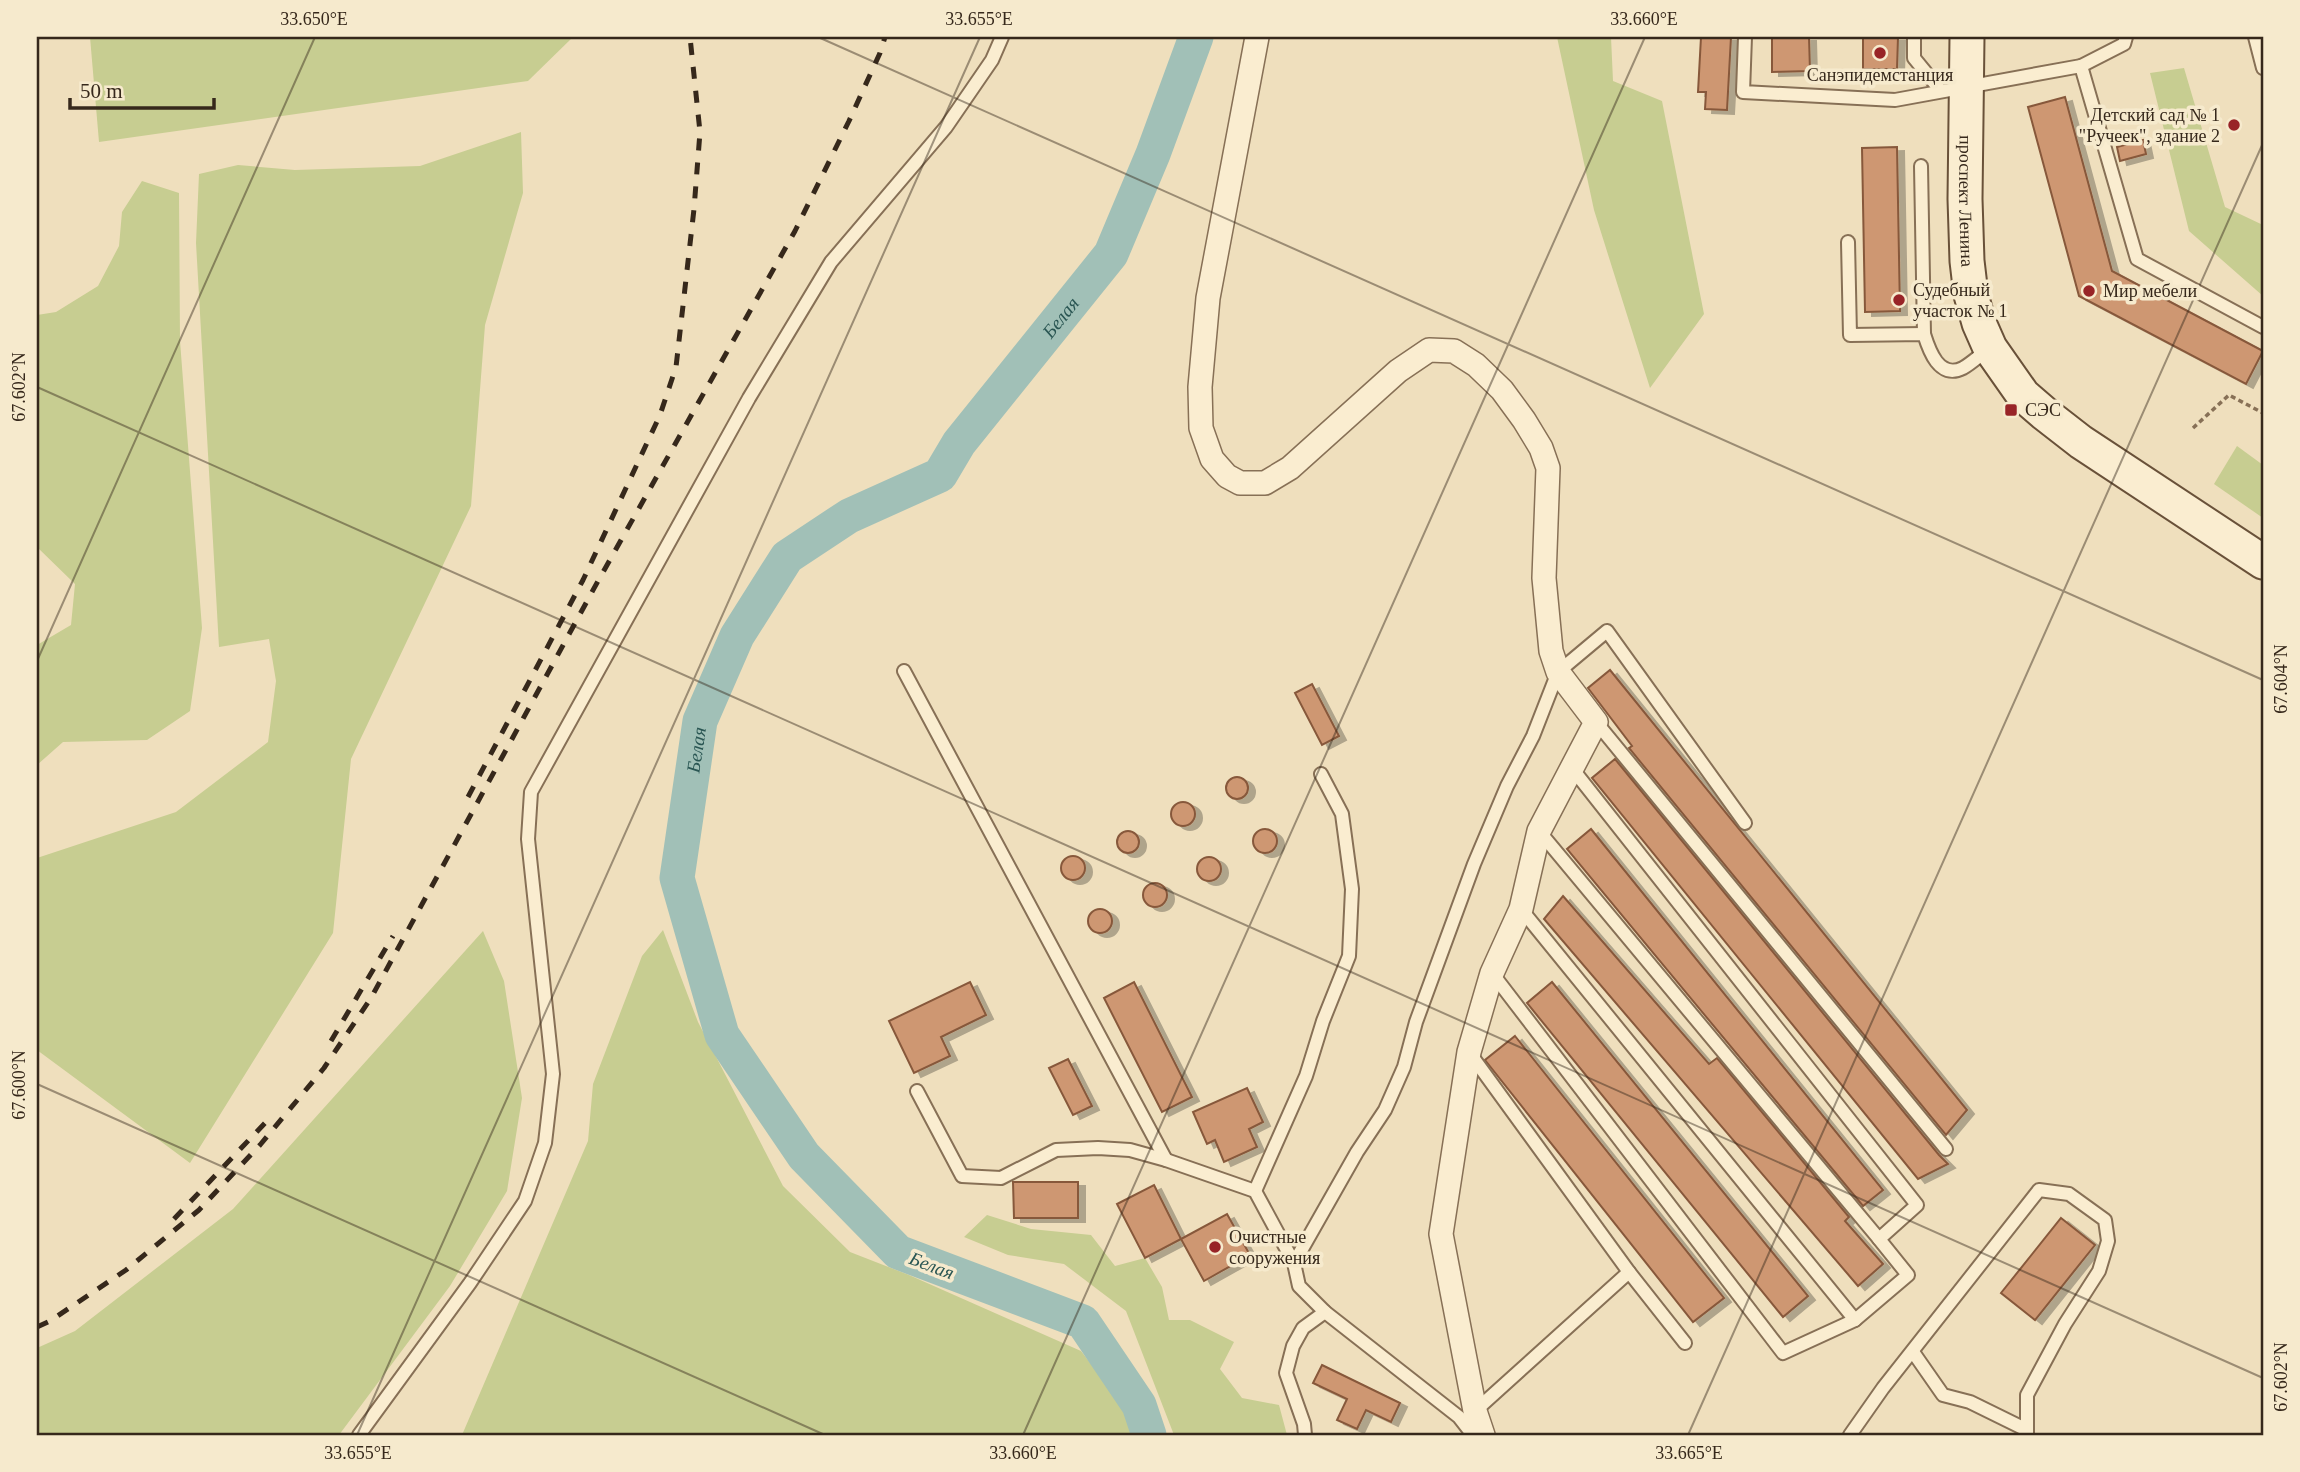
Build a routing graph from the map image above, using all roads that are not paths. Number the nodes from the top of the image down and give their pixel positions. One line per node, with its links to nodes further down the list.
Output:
1 (1002, 37): 40 (lane)
2 (1257, 37): 18 (street)
3 (1745, 37): 10 (lane)
4 (1914, 37): 10 (lane)
5 (1966, 37): 10 (main road, проспект Ленина)
6 (2126, 37): 8 (lane)
7 (2255, 37): 9 (lane)
8 (2081, 66): 10 (lane); 13 (lane)
9 (2263, 68)
10 (1954, 89): 15 (main road, проспект Ленина)
11 (1921, 166): 14 (lane)
12 (1848, 242): 14 (lane)
13 (2263, 327)
14 (1924, 334): 15 (lane)
15 (1990, 348): 16 (main road, проспект Ленина)
16 (2263, 562)
17 (904, 671): 29 (lane)
18 (1558, 672): 19 (street); 22 (lane); 32 (lane)
19 (1596, 722): 20 (street); 28 (lane)
20 (1571, 767): 23 (street); 31 (lane)
21 (1321, 774): 30 (lane)
22 (1745, 824)
23 (1539, 831): 24 (street); 31 (lane)
24 (1521, 909): 25 (street); 35 (lane)
25 (1492, 973): 26 (street); 35 (lane)
26 (1469, 1052): 33 (lane); 38 (street)
27 (917, 1091): 29 (lane)
28 (1946, 1149)
29 (1166, 1160): 30 (lane)
30 (1255, 1191): 32 (lane)
31 (1879, 1239): 35 (lane)
32 (1294, 1263): 34 (lane)
33 (1629, 1272): 36 (lane); 38 (lane)
34 (1325, 1312): 41 (lane); 42 (lane)
35 (1855, 1320)
36 (1685, 1343)
37 (1913, 1352): 39 (lane); 39 (lane); 44 (lane)
38 (1475, 1411): 43 (street)
39 (2027, 1433)
40 (359, 1435)
41 (1305, 1435)
42 (1473, 1435)
43 (1483, 1435)
44 (1850, 1435)

